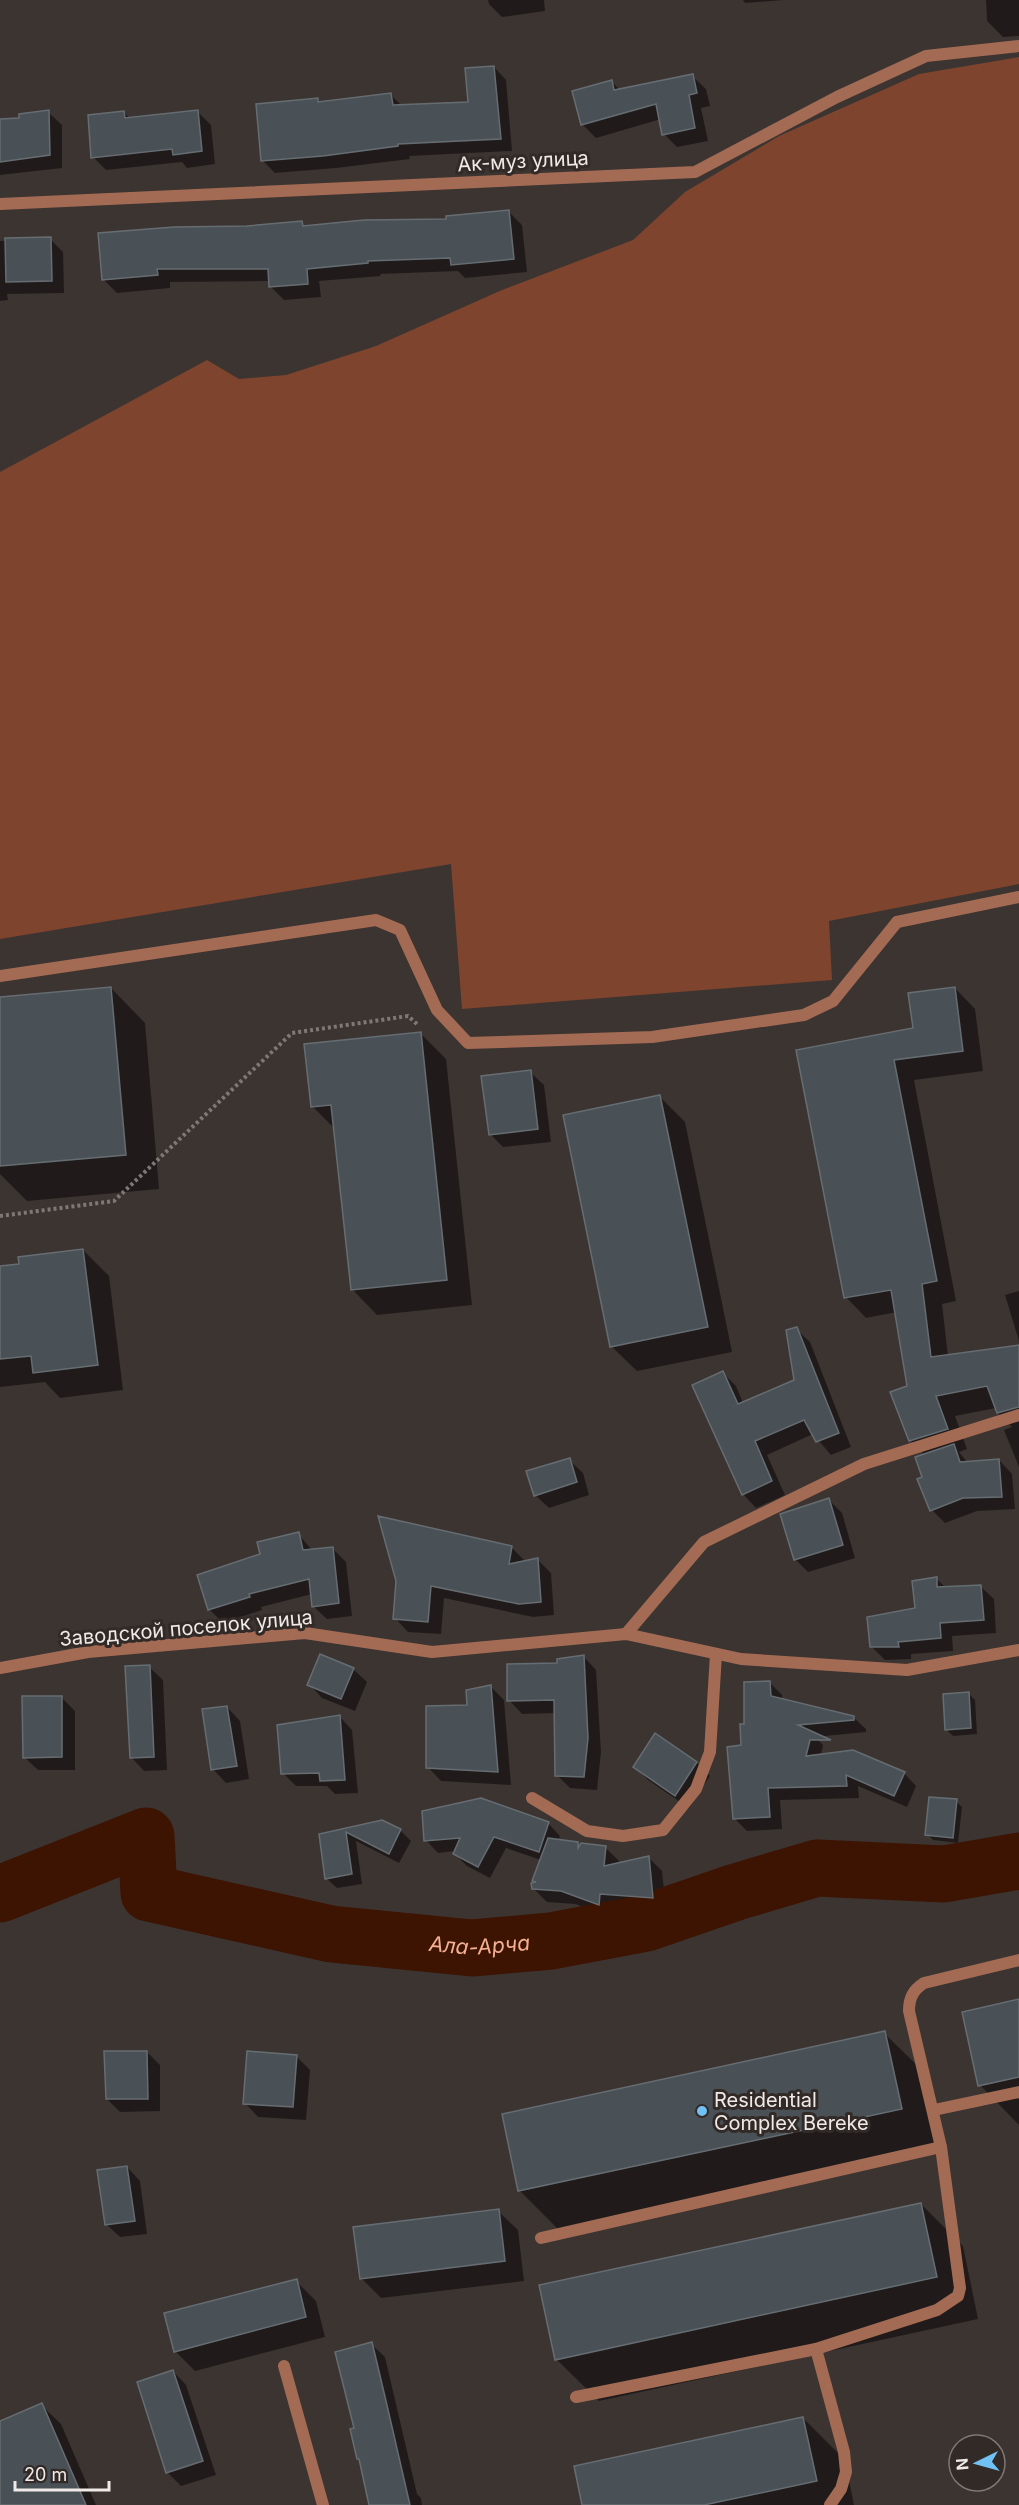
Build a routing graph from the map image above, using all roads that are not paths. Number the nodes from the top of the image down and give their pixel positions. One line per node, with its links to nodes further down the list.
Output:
1 (1019, 46): 2 (street, Ак-муз улица)
2 (0, 204)
3 (1019, 897): 4 (street)
4 (0, 976)
5 (1019, 1415): 6 (street)
6 (626, 1634): 8 (street, Заводской поселок улица); 9 (street, Заводской поселок улица)
7 (1019, 1650): 8 (street, Заводской поселок улица)
8 (716, 1654): 10 (street)
9 (0, 1668)
10 (532, 1798)
11 (1019, 1960): 13 (street)
12 (1019, 2092): 13 (street)
13 (934, 2110): 14 (street)
14 (941, 2147): 15 (street); 16 (street)
15 (541, 2238)
16 (816, 2349): 18 (street); 20 (street)
17 (284, 2367): 19 (street)
18 (576, 2397)
19 (323, 2505)
20 (830, 2505)

